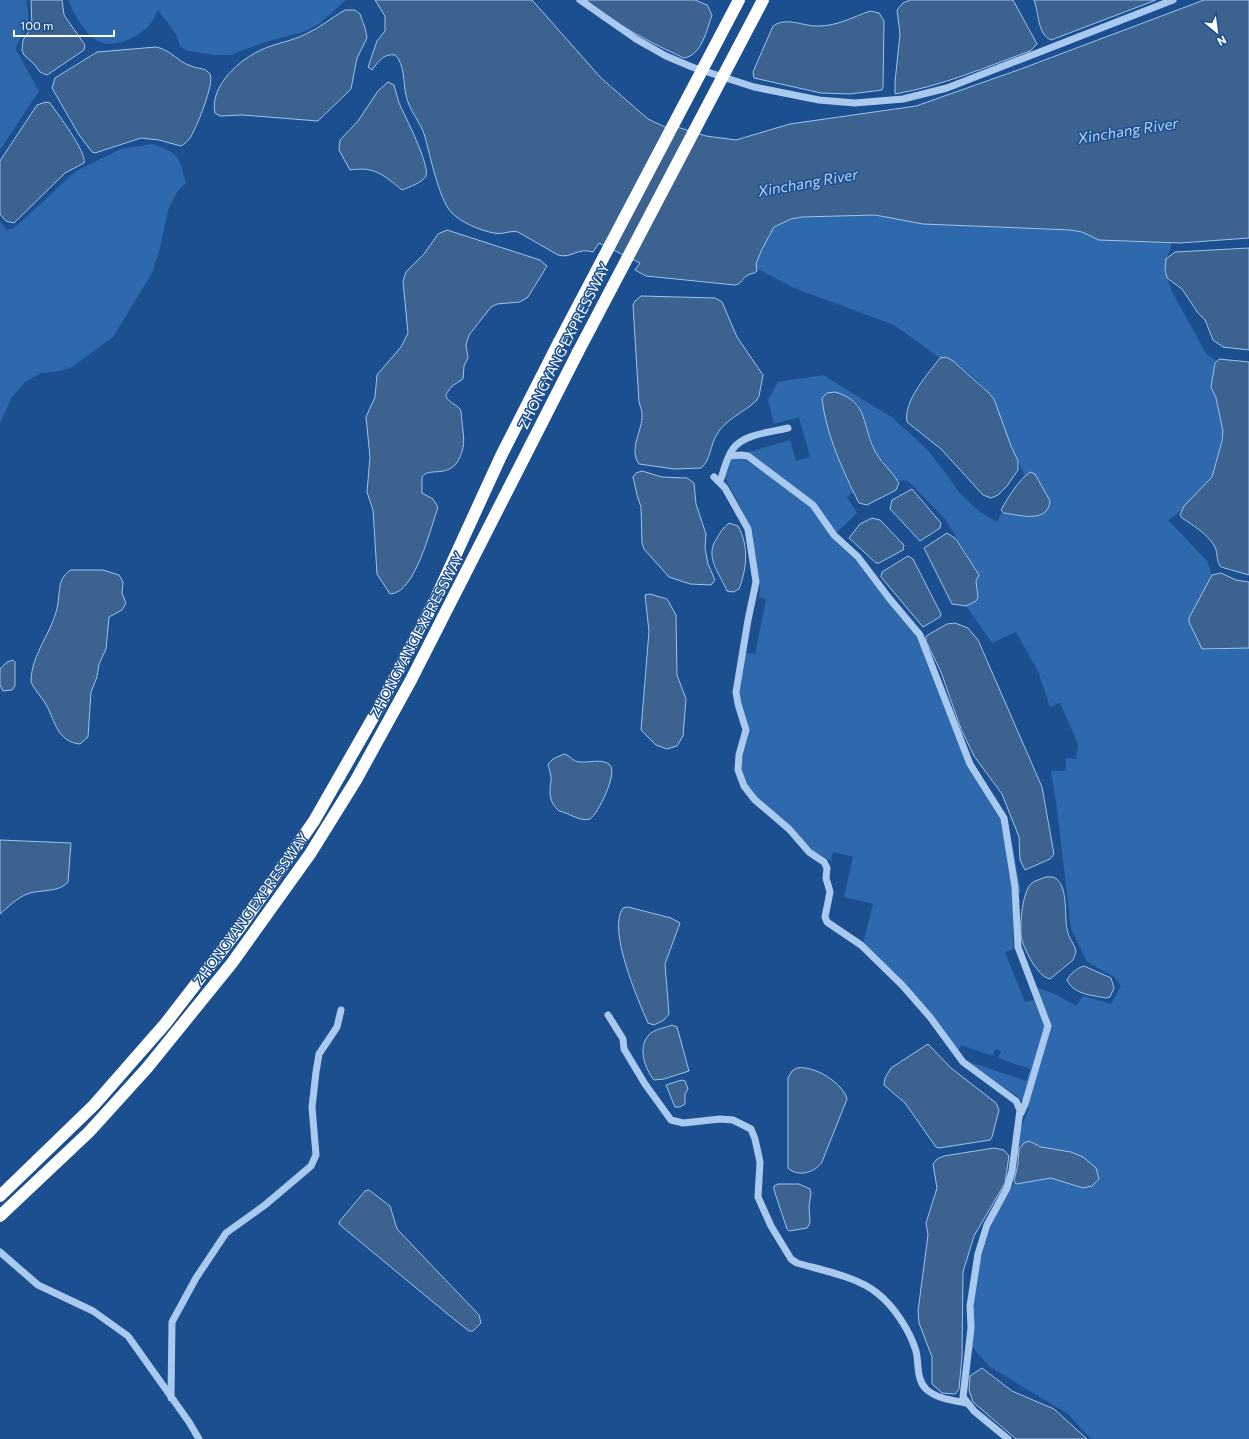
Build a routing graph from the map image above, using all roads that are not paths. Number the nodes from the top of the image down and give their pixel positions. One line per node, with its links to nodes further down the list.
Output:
1 (580, 0): 4 (street)
2 (738, 0): 10 (highway, ZHONGYANG EXPRESSWAY, bridge)
3 (763, 0): 11 (highway, ZHONGYANG EXPRESSWAY, bridge)
4 (1173, 0)
5 (788, 428): 6 (street)
6 (729, 456): 9 (street); 9 (street)
7 (341, 1010): 13 (street)
8 (608, 1015): 14 (street)
9 (1021, 1112): 14 (street)
10 (0, 1196)
11 (0, 1216)
12 (0, 1252): 13 (street)
13 (171, 1398): 15 (street)
14 (966, 1403): 16 (street)
15 (199, 1439)
16 (1008, 1439)

